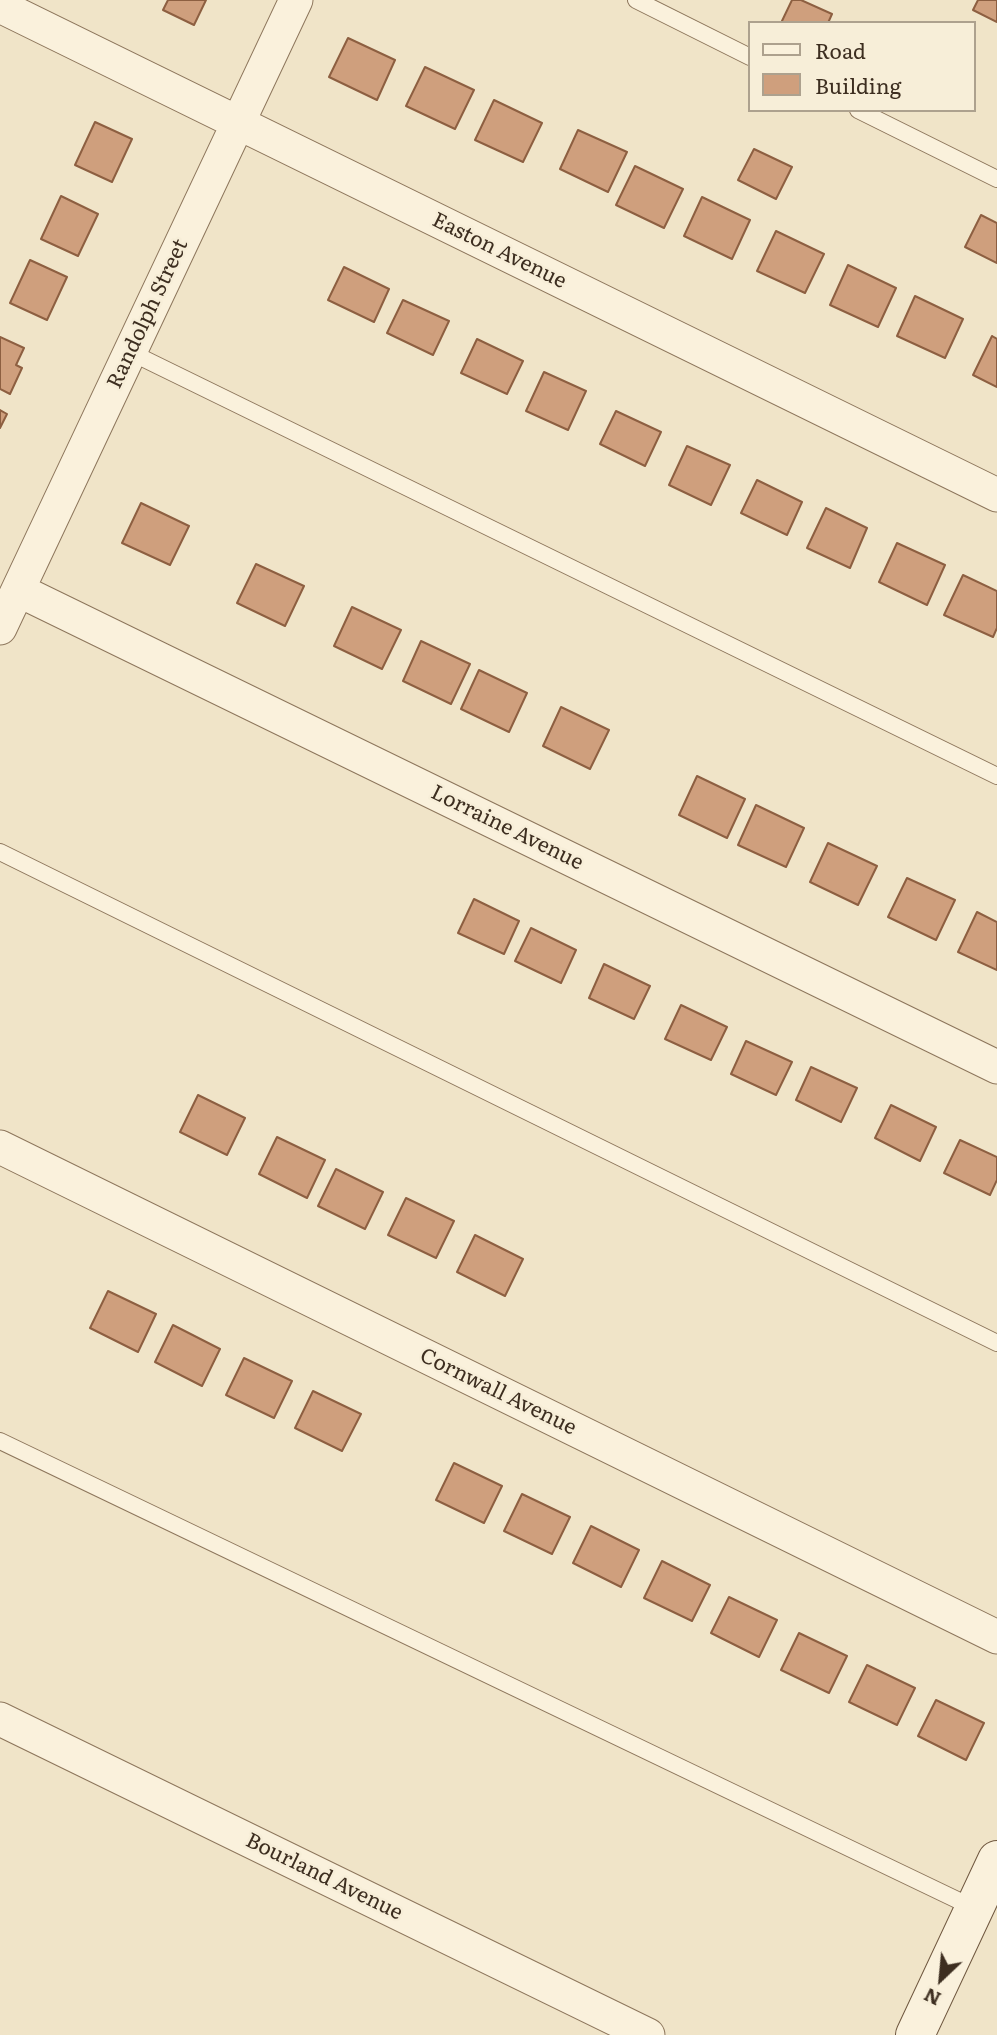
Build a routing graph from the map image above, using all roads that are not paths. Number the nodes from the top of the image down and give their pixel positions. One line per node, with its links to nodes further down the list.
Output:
1 (296, 0): 6 (street, Randolph Street)
2 (636, 0): 4 (lane)
3 (0, 6): 6 (street, Easton Avenue)
4 (748, 56)
5 (862, 112): 7 (lane)
6 (238, 123): 8 (street, Randolph Street); 9 (street, Easton Avenue)
7 (997, 179)
8 (131, 352): 10 (street, Randolph Street); 12 (lane)
9 (997, 495)
10 (18, 590): 11 (street, Randolph Street); 14 (street, Lorraine Avenue)
11 (0, 628)
12 (997, 776)
13 (0, 852): 16 (lane)
14 (997, 1067)
15 (0, 1147): 18 (street, Cornwall Avenue)
16 (997, 1343)
17 (0, 1441): 21 (lane)
18 (997, 1637)
19 (0, 1718): 22 (street, Bourland Avenue)
20 (997, 1860): 21 (street)
21 (974, 1908): 23 (street)
22 (648, 2035)
23 (915, 2035)

